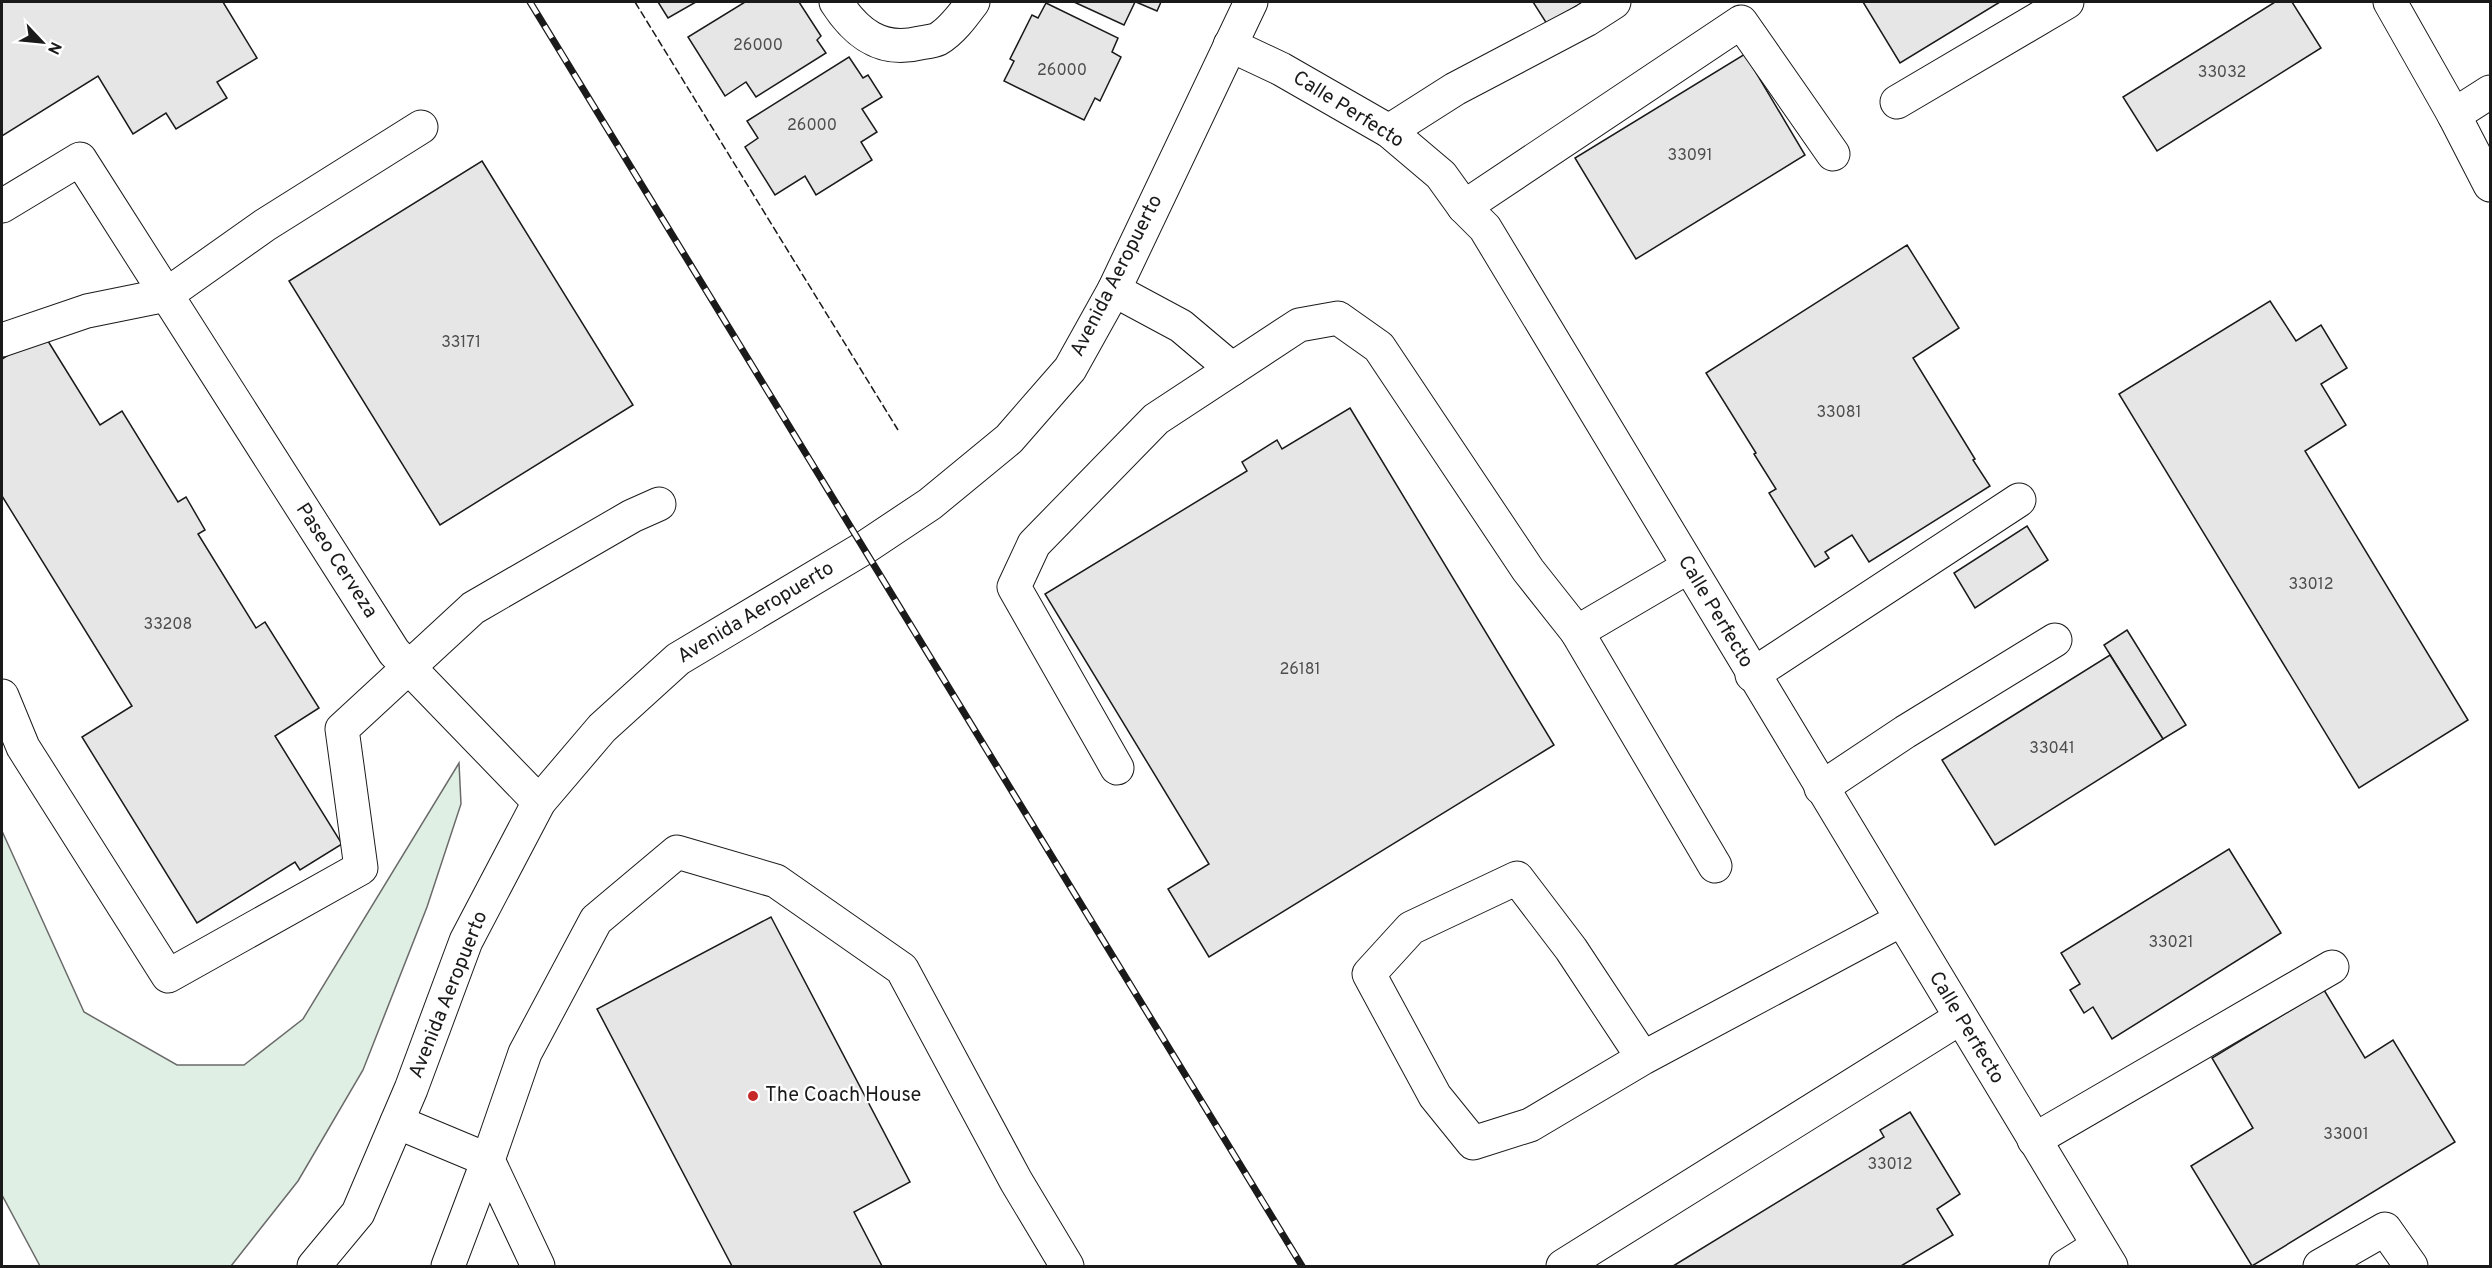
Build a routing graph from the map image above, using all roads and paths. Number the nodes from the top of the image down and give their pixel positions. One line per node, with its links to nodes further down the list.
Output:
1 (836, 2): 2 (street)
2 (973, 2)
3 (1251, 2): 7 (street, Avenida Aeropuerto)
4 (1614, 2): 12 (street)
5 (2067, 2): 9 (street)
6 (2390, 2): 10 (street)
7 (1230, 45): 12 (street, Calle Perfecto); 17 (street, Avenida Aeropuerto)
8 (2490, 92): 10 (street)
9 (1897, 102)
10 (2454, 115): 14 (street)
11 (421, 128): 18 (street)
12 (1389, 131): 16 (street, Calle Perfecto)
13 (1833, 154): 16 (street)
14 (2490, 185)
15 (2, 206): 18 (street, Paseo Cerveza)
16 (1464, 207): 23 (street, Calle Perfecto)
17 (1114, 290): 20 (street); 31 (street, Avenida Aeropuerto)
18 (166, 295): 19 (street); 26 (street, Paseo Cerveza)
19 (2, 340)
20 (1232, 369): 24 (street); 29 (street)
21 (2019, 500): 27 (street)
22 (659, 504): 26 (street)
23 (1688, 567): 24 (street); 27 (street, Calle Perfecto)
24 (1577, 632): 32 (street)
25 (2055, 640): 30 (street)
26 (408, 667): 28 (street); 31 (street, Paseo Cerveza)
27 (1752, 675): 30 (street, Calle Perfecto)
28 (2, 696)
29 (1117, 768)
30 (1821, 789): 33 (street, Calle Perfecto)
31 (539, 802): 37 (street, Avenida Aeropuerto)
32 (1715, 866)
33 (1901, 920): 35 (street, Calle Perfecto); 36 (street)
34 (2332, 967): 38 (street)
35 (1960, 1018): 38 (street, Calle Perfecto); 45 (street)
36 (1643, 1058): 36 (street)
37 (397, 1122): 39 (street); 41 (street, Avenida Aeropuerto)
38 (2034, 1140): 40 (street, Calle Perfecto)
39 (488, 1160): 42 (street); 43 (street); 44 (street)
40 (2104, 1256): 46 (street)
41 (314, 1266)
42 (448, 1266)
43 (538, 1266)
44 (1067, 1266)
45 (1563, 1266)
46 (2066, 1266)
47 (2320, 1266): 48 (street)
48 (2411, 1266)

